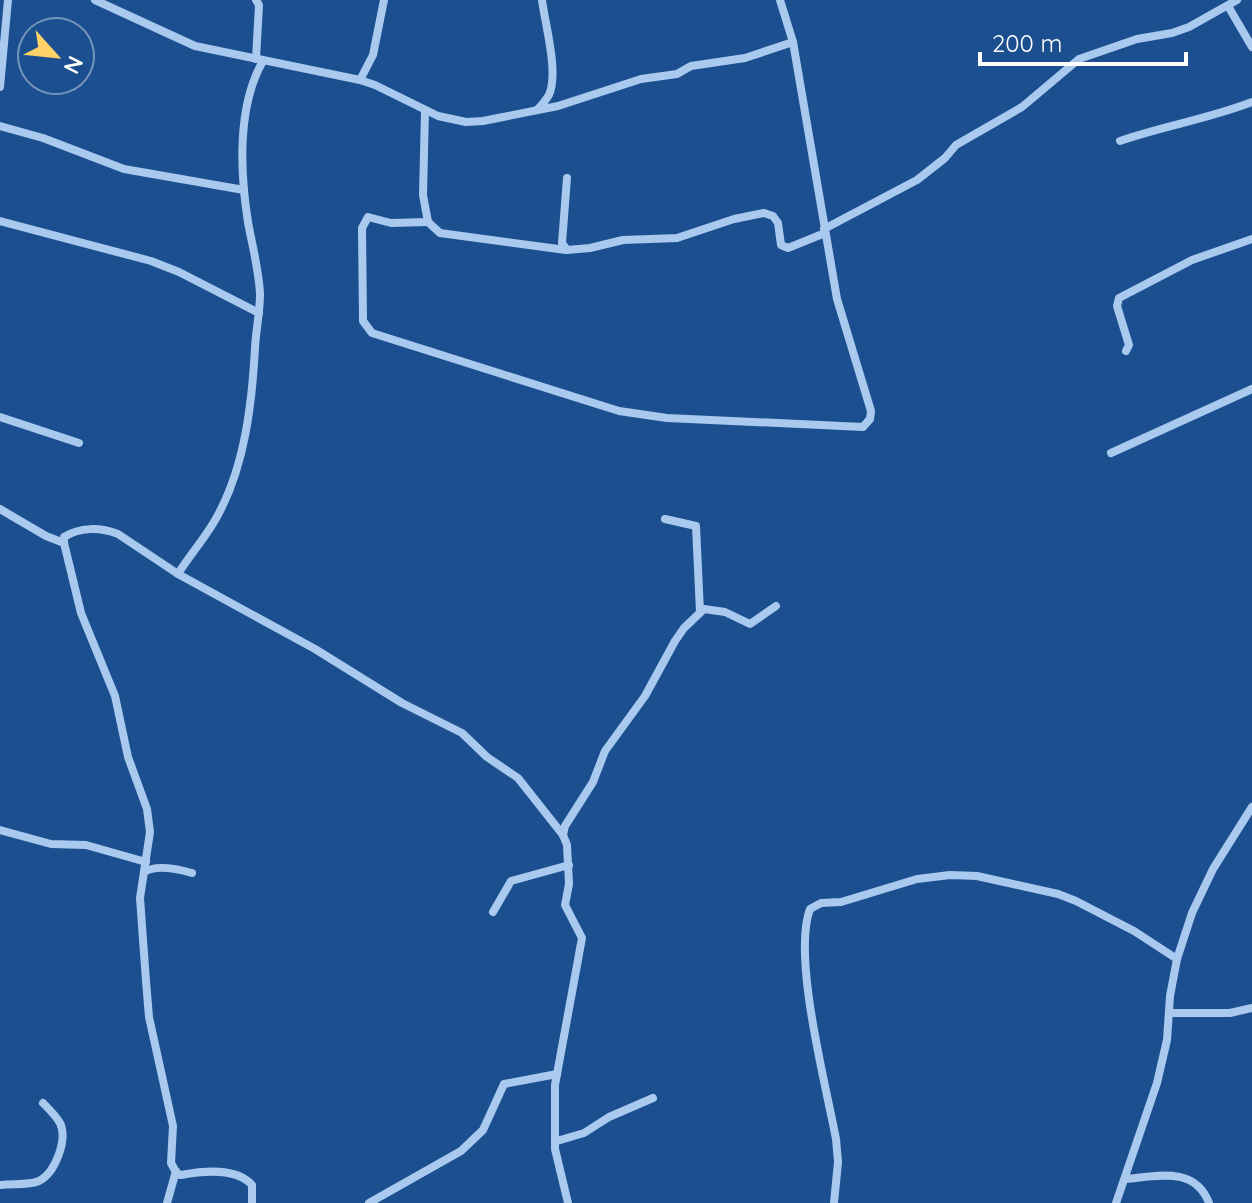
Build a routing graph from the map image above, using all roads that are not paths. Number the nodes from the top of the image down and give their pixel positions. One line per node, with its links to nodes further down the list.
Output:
1 (8, 0): 13 (street)
2 (95, 0): 11 (street)
3 (256, 0): 11 (street)
4 (384, 0): 12 (street)
5 (542, 0): 16 (street)
6 (780, 0): 9 (street)
7 (1237, 0): 8 (street)
8 (1228, 6): 10 (street); 23 (street)
9 (793, 42): 16 (street); 23 (street)
10 (1252, 47)
11 (259, 60): 12 (street); 20 (street)
12 (360, 80): 15 (street)
13 (0, 87)
14 (1252, 102): 18 (street)
15 (425, 111): 16 (street); 22 (street)
16 (536, 111)
17 (0, 126): 20 (street)
18 (1120, 141)
19 (567, 178): 25 (street)
20 (244, 190): 26 (street)
21 (0, 221): 26 (street)
22 (428, 222): 23 (street); 25 (street)
23 (824, 231): 25 (street)
24 (1252, 239): 27 (street)
25 (567, 250)
26 (259, 313): 35 (street)
27 (1126, 351)
28 (1252, 389): 31 (street)
29 (0, 417): 30 (street)
30 (79, 443)
31 (1111, 453)
32 (0, 509): 34 (street)
33 (665, 519): 37 (street)
34 (64, 543): 35 (street); 41 (street)
35 (178, 574): 40 (street)
36 (776, 606): 37 (street)
37 (700, 612): 40 (street)
38 (1252, 807): 46 (street)
39 (0, 830): 41 (street)
40 (563, 835): 42 (street)
41 (146, 862): 43 (street)
42 (569, 865): 45 (street); 49 (street)
43 (144, 872): 44 (street); 53 (street)
44 (192, 873)
45 (493, 912)
46 (1177, 959): 48 (street); 60 (street)
47 (1252, 1008): 48 (street)
48 (1169, 1013): 54 (street)
49 (557, 1074): 52 (street); 58 (street)
50 (653, 1098): 52 (street)
51 (43, 1103): 55 (street)
52 (557, 1141): 59 (street)
53 (176, 1171): 56 (street); 57 (street)
54 (1126, 1179): 61 (street); 62 (street)
55 (0, 1185)
56 (167, 1203)
57 (252, 1203)
58 (369, 1203)
59 (568, 1203)
60 (834, 1203)
61 (1116, 1203)
62 (1209, 1203)

